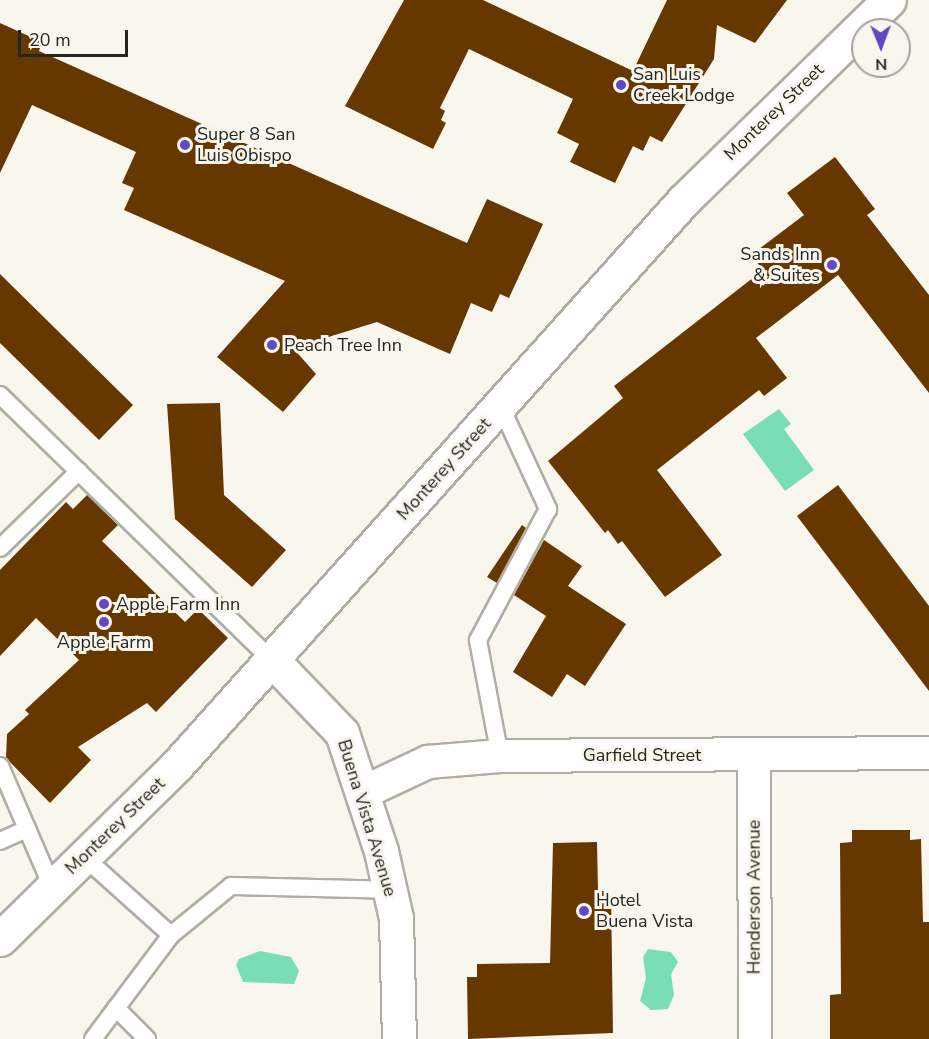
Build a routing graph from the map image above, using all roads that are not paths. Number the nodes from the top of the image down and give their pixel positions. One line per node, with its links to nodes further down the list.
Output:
1 (889, 0): 3 (street, Monterey Street)
2 (0, 394): 4 (lane)
3 (500, 405): 6 (street, Monterey Street); 9 (lane)
4 (79, 471): 5 (lane); 6 (lane)
5 (0, 548)
6 (273, 661): 11 (street, Buena Vista Avenue); 14 (street, Monterey Street)
7 (929, 753): 8 (street, Garfield Street)
8 (754, 754): 9 (street, Garfield Street); 23 (street, Henderson Avenue)
9 (500, 756): 11 (street, Garfield Street)
10 (0, 766): 12 (lane)
11 (362, 793): 16 (street, Buena Vista Avenue)
12 (27, 829): 13 (lane); 15 (lane)
13 (0, 841)
14 (84, 856): 15 (street, Monterey Street); 17 (lane)
15 (52, 887): 18 (street, Monterey Street)
16 (390, 890): 17 (lane); 22 (street, Buena Vista Avenue)
17 (171, 935): 19 (lane)
18 (0, 939)
19 (116, 1008): 20 (lane); 21 (lane)
20 (93, 1039)
21 (147, 1039)
22 (399, 1039)
23 (755, 1039)

